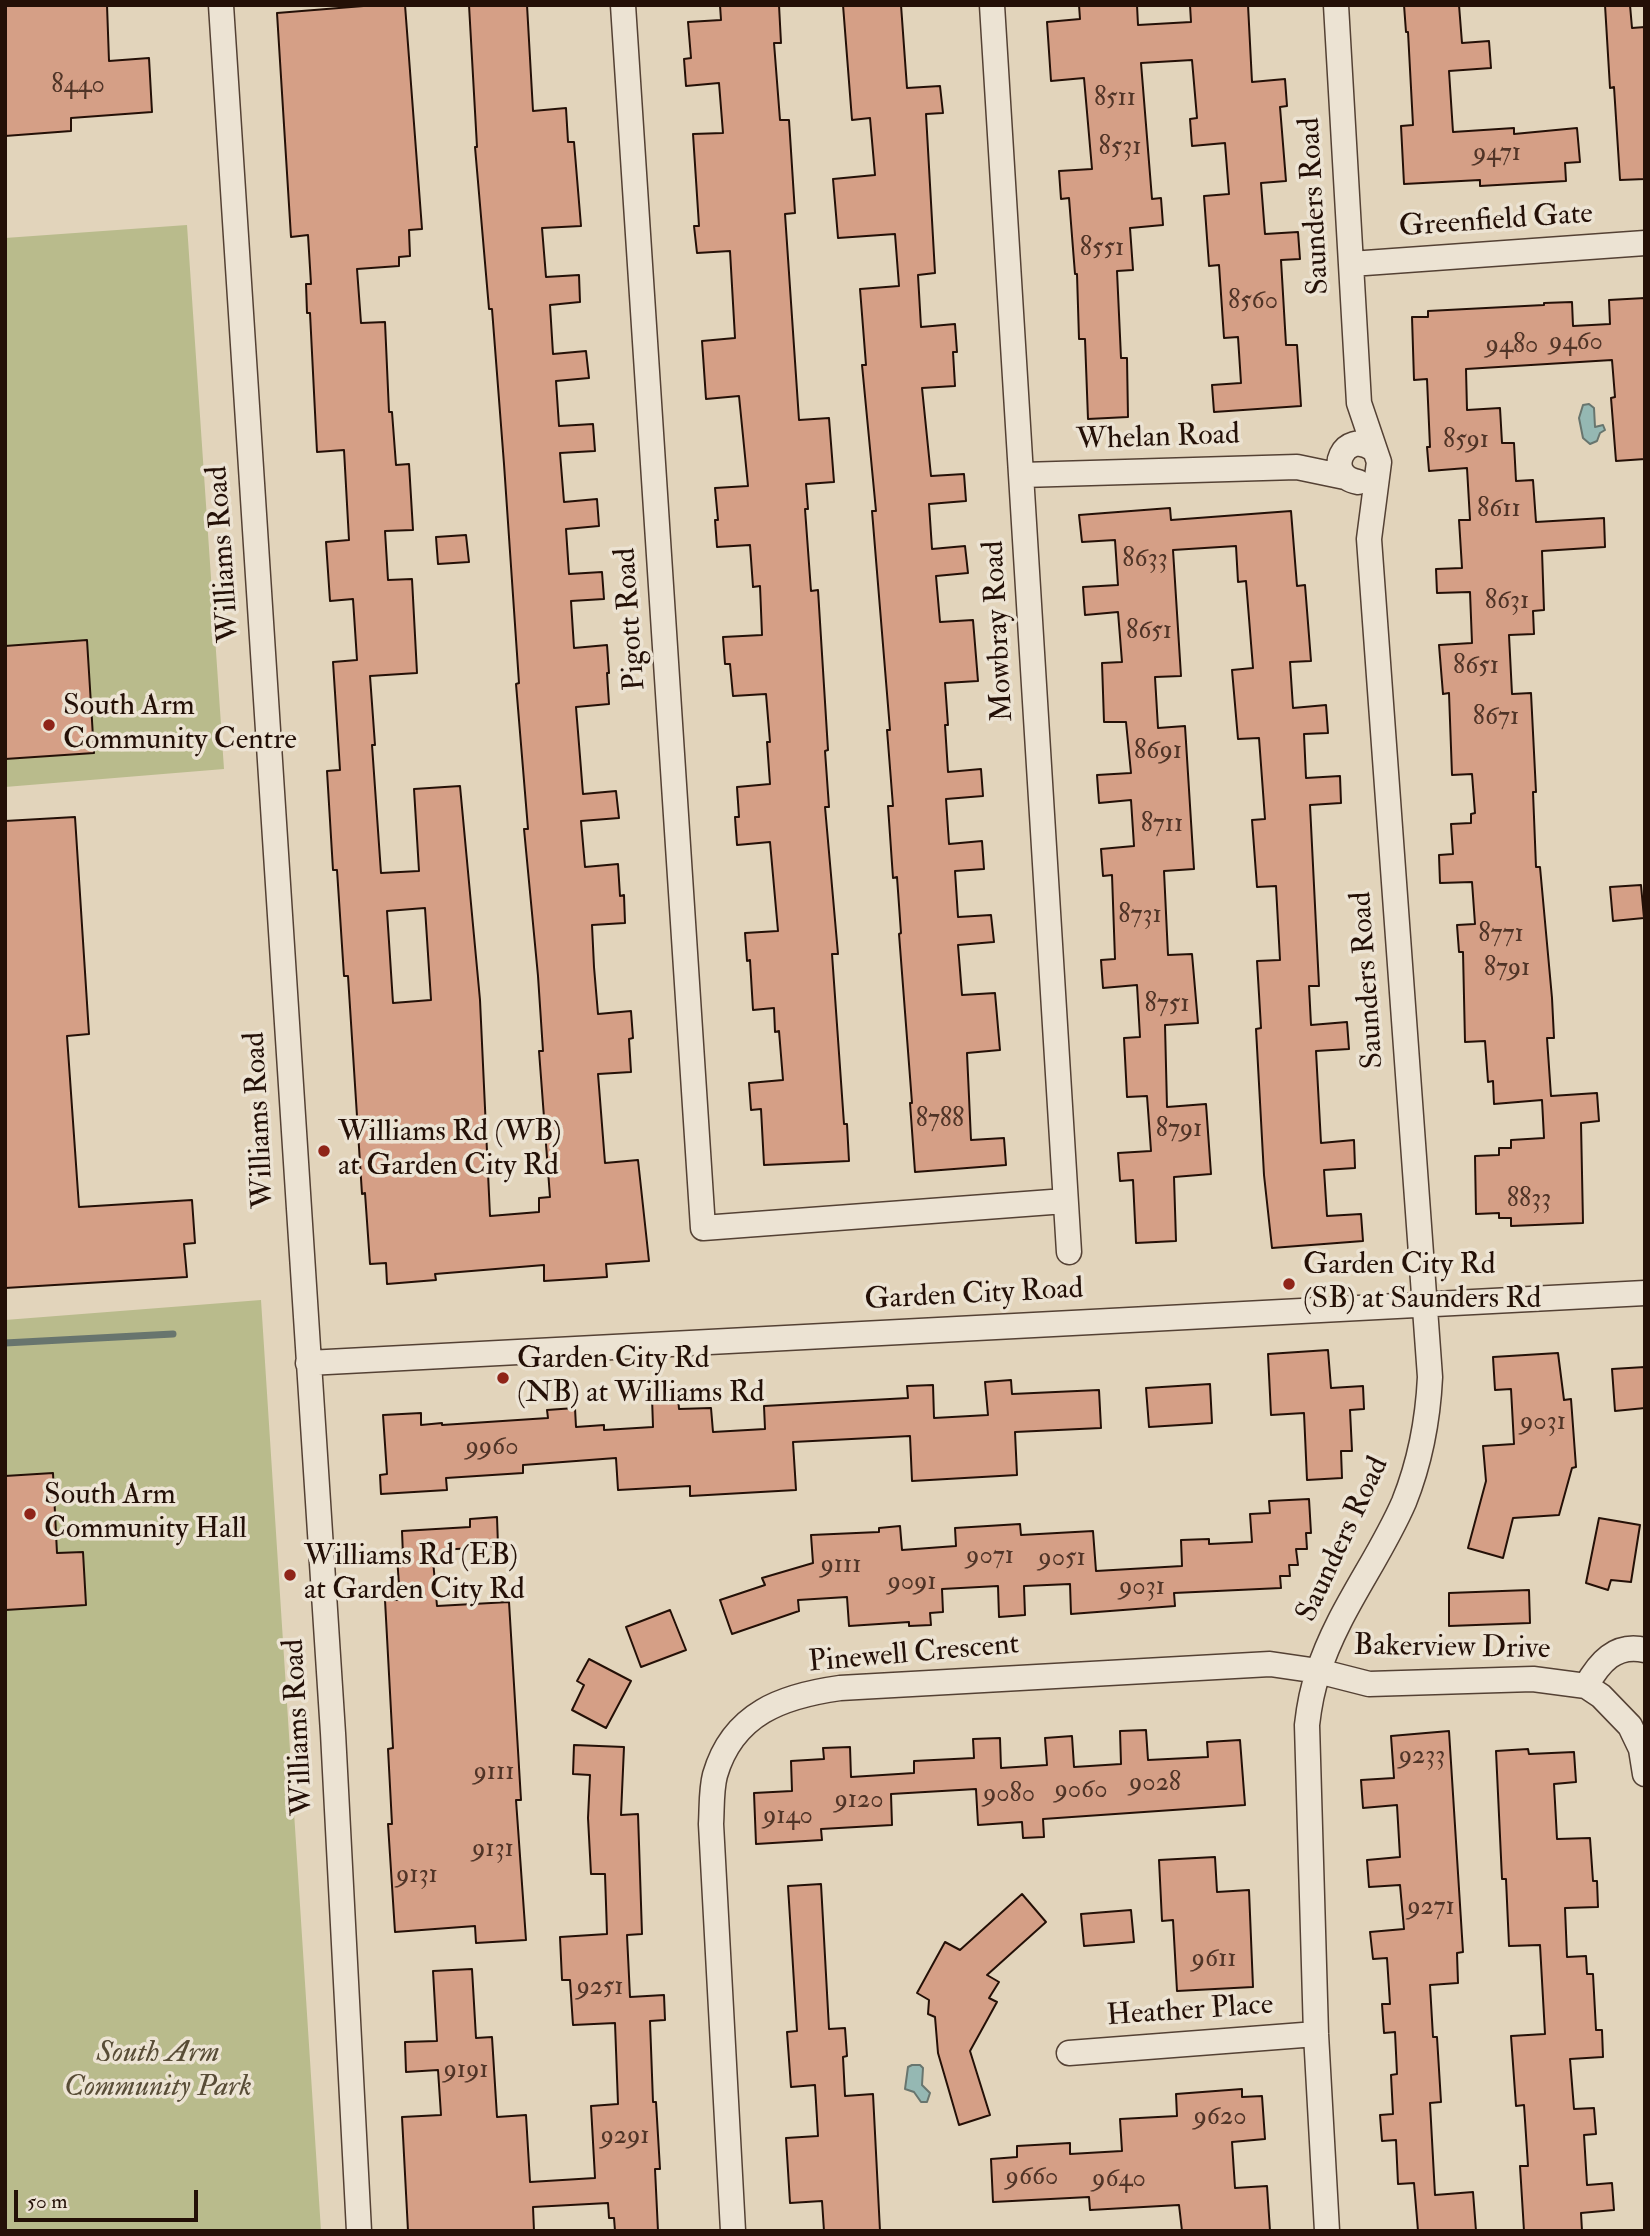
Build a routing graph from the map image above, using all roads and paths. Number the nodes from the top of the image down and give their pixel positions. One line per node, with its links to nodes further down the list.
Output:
1 (221, 5): 18 (street, Williams Road)
2 (623, 5): 14 (street, Pigott Road)
3 (992, 5): 11 (street, Mowbray Road)
4 (1336, 5): 6 (street, Saunders Road)
5 (1645, 243): 6 (street, Greenfield Gate)
6 (1351, 264): 7 (street, Saunders Road)
7 (1359, 403): 8 (street, Saunders Road); 9 (street, Saunders Road)
8 (1346, 448): 9 (street); 10 (street, Whelan Road); 12 (street, Saunders Road)
9 (1376, 458): 12 (street); 13 (street, Saunders Road)
10 (1297, 467): 11 (street, Whelan Road); 12 (street, Whelan Road)
11 (1022, 475): 14 (street, Mowbray Road)
12 (1347, 479): 13 (street, Saunders Road)
13 (1368, 539): 17 (street, Saunders Road)
14 (1065, 1201): 15 (street, Mowbray Road)
15 (1069, 1252)
16 (1645, 1293): 17 (street, Garden City Road)
17 (1424, 1304): 18 (street, Garden City Road); 20 (street, Saunders Road)
18 (308, 1363): 26 (street, Williams Road)
19 (1645, 1650): 21 (street, Bakerview Drive)
20 (1318, 1671): 21 (street, Bakerview Drive); 24 (street, Saunders Road); 27 (street, Pinewell Crescent)
21 (1586, 1686): 22 (street, Bakerview Drive)
22 (1638, 1723): 23 (street, Bakerview Drive)
23 (1645, 1774)
24 (1316, 2035): 25 (street, Heather Place); 28 (street, Saunders Road)
25 (1069, 2053)
26 (359, 2231)
27 (733, 2231)
28 (1327, 2231)

